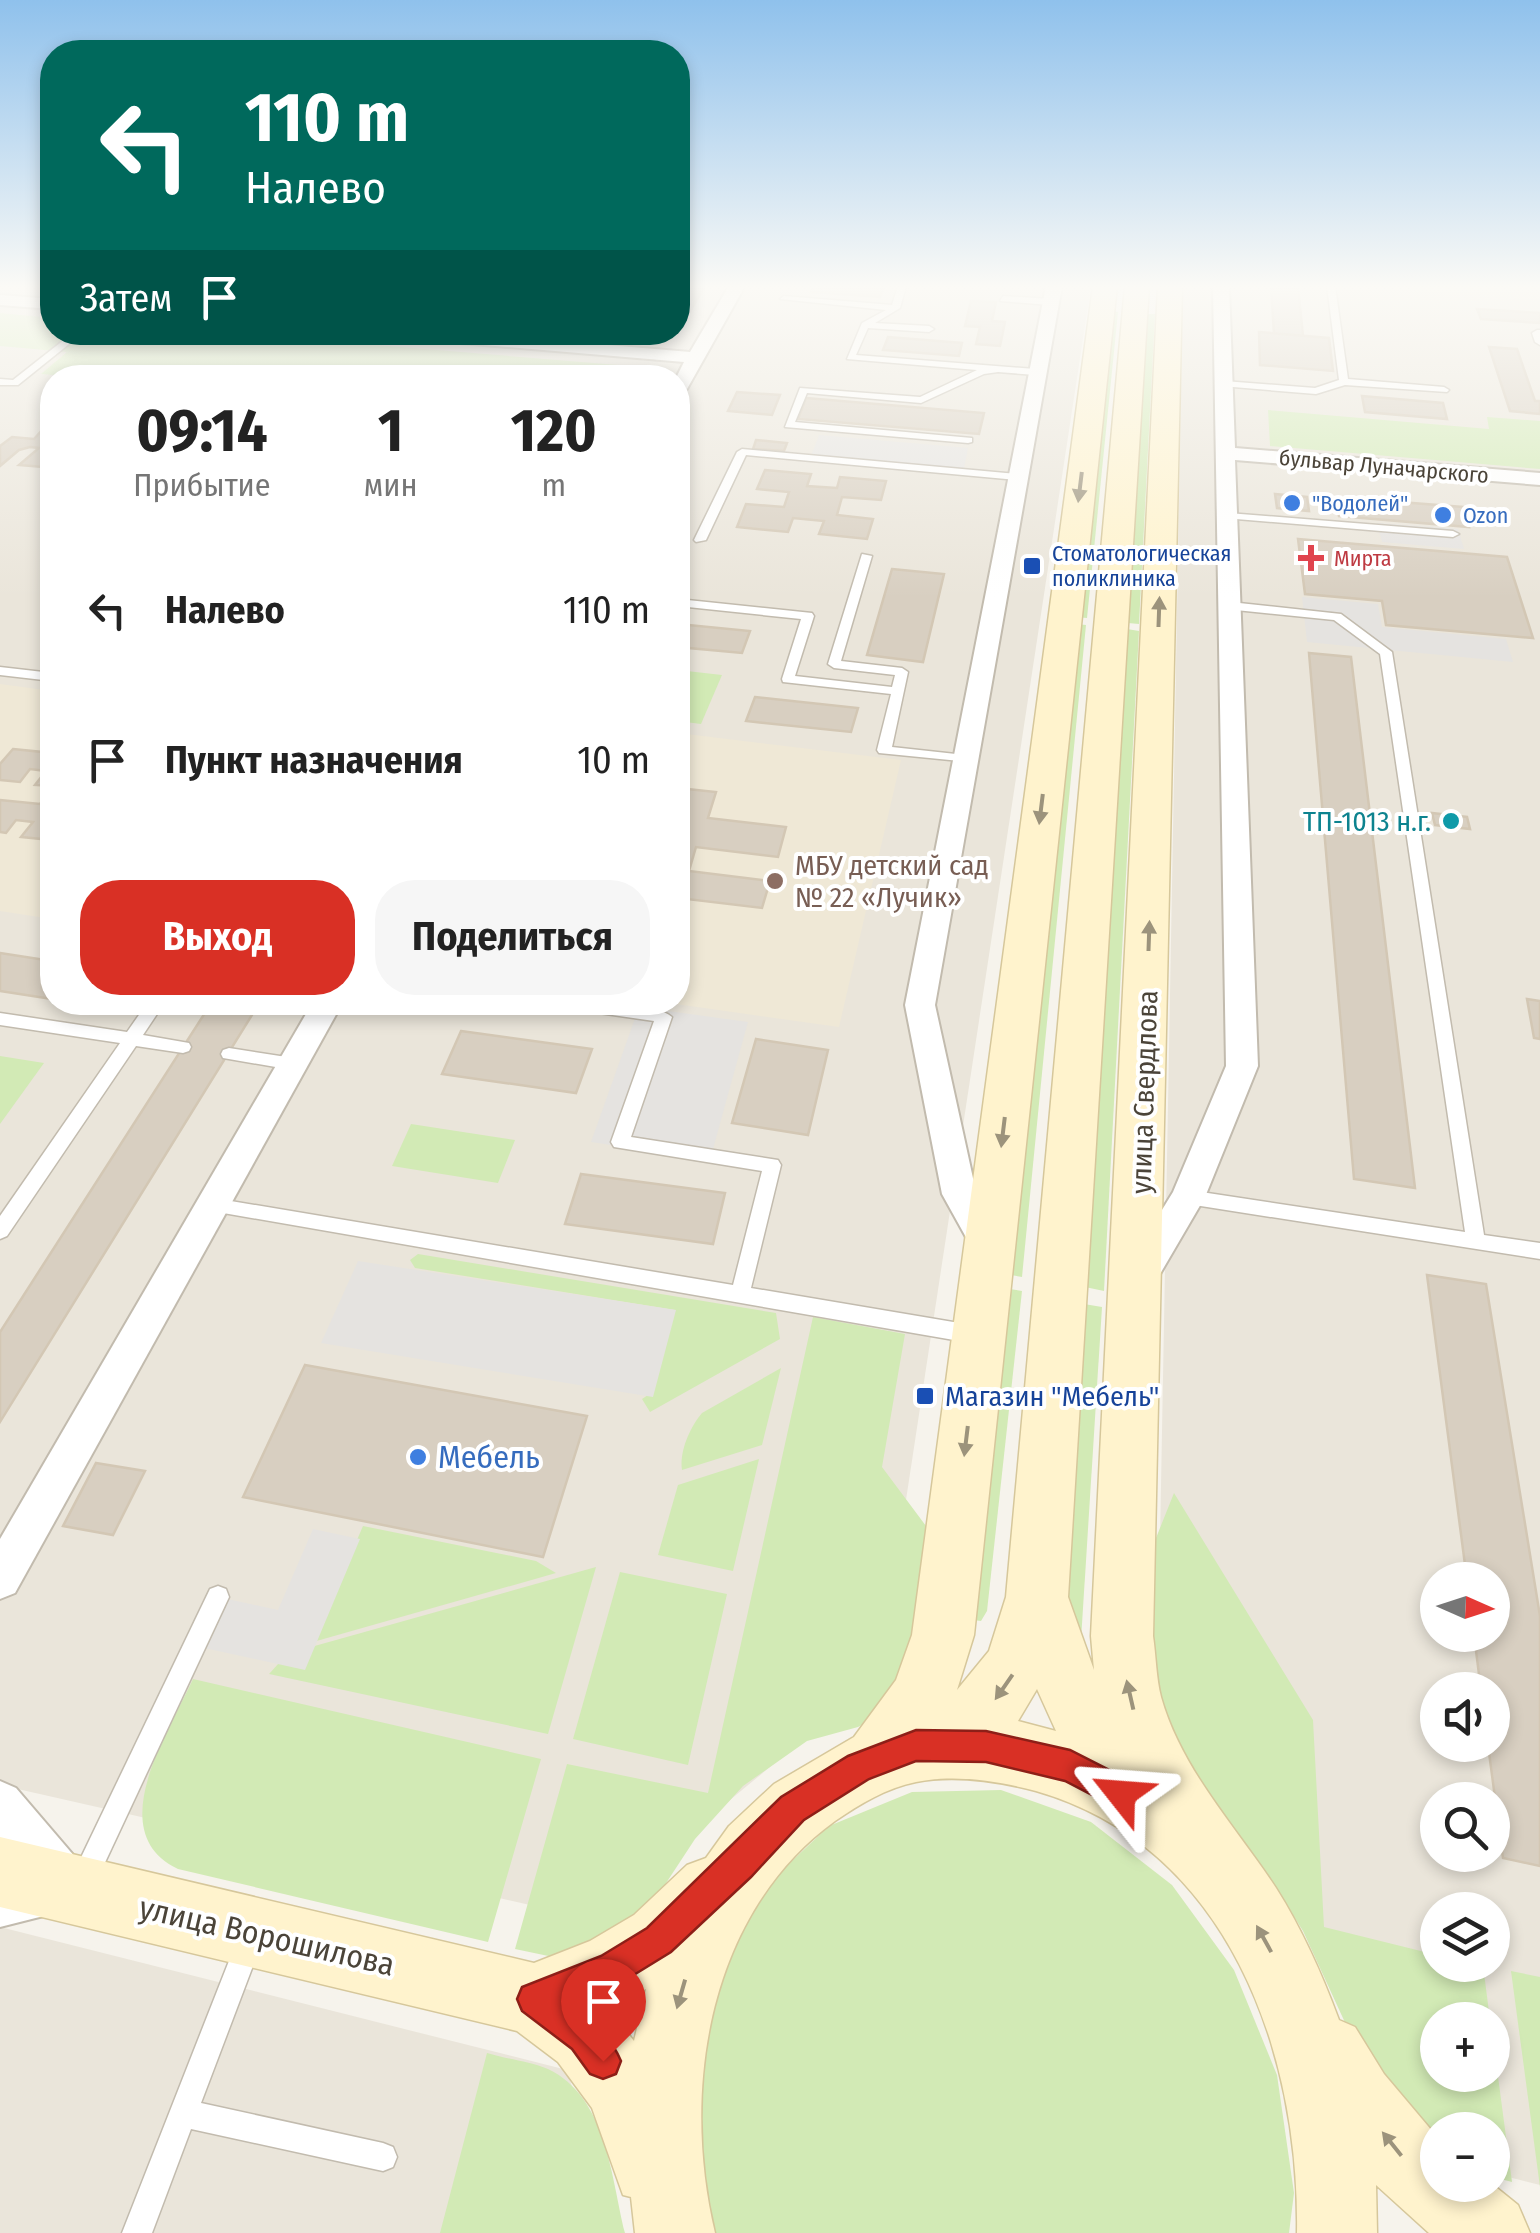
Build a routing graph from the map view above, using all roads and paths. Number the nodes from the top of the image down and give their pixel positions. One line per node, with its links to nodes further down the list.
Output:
1 (803, 390): 9 (lane)
2 (805, 390): 3 (lane)
3 (942, 390)
4 (1032, 390): 11 (street)
5 (1092, 390): 35 (main road, one-way to 35)
6 (1129, 390): 41 (main road)
7 (1167, 390): 37 (main road, улица Свердлова, one-way to 7)
8 (1224, 390): 10 (street)
9 (968, 440)
10 (1227, 453): 12 (street, бульвар Луначарского); 13 (street)
11 (1017, 477): 15 (lane); 22 (street)
12 (1540, 479)
13 (1228, 516): 14 (lane); 18 (street)
14 (1453, 534)
15 (700, 540)
16 (866, 556): 21 (lane)
17 (690, 604): 21 (lane)
18 (1230, 606): 31 (street); 34 (lane)
19 (0, 671): 20 (lane)
20 (40, 676)
21 (898, 692): 22 (lane)
22 (965, 759): 35 (street)
23 (147, 1015): 27 (lane)
24 (321, 1015): 30 (street)
25 (651, 1015): 38 (lane)
26 (0, 1019): 27 (lane)
27 (130, 1041): 28 (lane); 33 (lane)
28 (183, 1048)
29 (229, 1054): 30 (lane)
30 (293, 1064): 32 (street)
31 (1188, 1196): 34 (lane); 37 (street)
32 (213, 1205): 38 (lane); 40 (street)
33 (0, 1231)
34 (1476, 1241): 36 (lane)
35 (989, 1248): 39 (main road)
36 (1540, 1253)
37 (1138, 1279): 48 (main road, улица Свердлова, one-way to 37)
38 (740, 1294): 39 (lane)
39 (979, 1335): 43 (main road, one-way to 43)
40 (0, 1579)
41 (1037, 1596): 43 (main road, one-way to 43); 45 (main road)
42 (218, 1597): 49 (lane)
43 (896, 1753): 45 (main road); 46 (main road)
44 (0, 1804): 49 (street)
45 (1150, 1811): 48 (main road)
46 (739, 1865): 53 (main road); 56 (main road, one-way to 56)
47 (0, 1872): 49 (main road, улица Ворошилова)
48 (1221, 1874): 52 (main road, one-way to 48)
49 (74, 1890): 50 (street); 51 (main road, улица Ворошилова)
50 (0, 1903)
51 (252, 1932): 53 (main road, улица Ворошилова); 54 (lane)
52 (1294, 1994): 58 (main road); 59 (main road, one-way to 52)
53 (534, 1999): 56 (main road)
54 (183, 2113): 55 (lane); 57 (lane)
55 (383, 2157)
56 (674, 2230)
57 (136, 2233)
58 (1337, 2233)
59 (1490, 2233)

